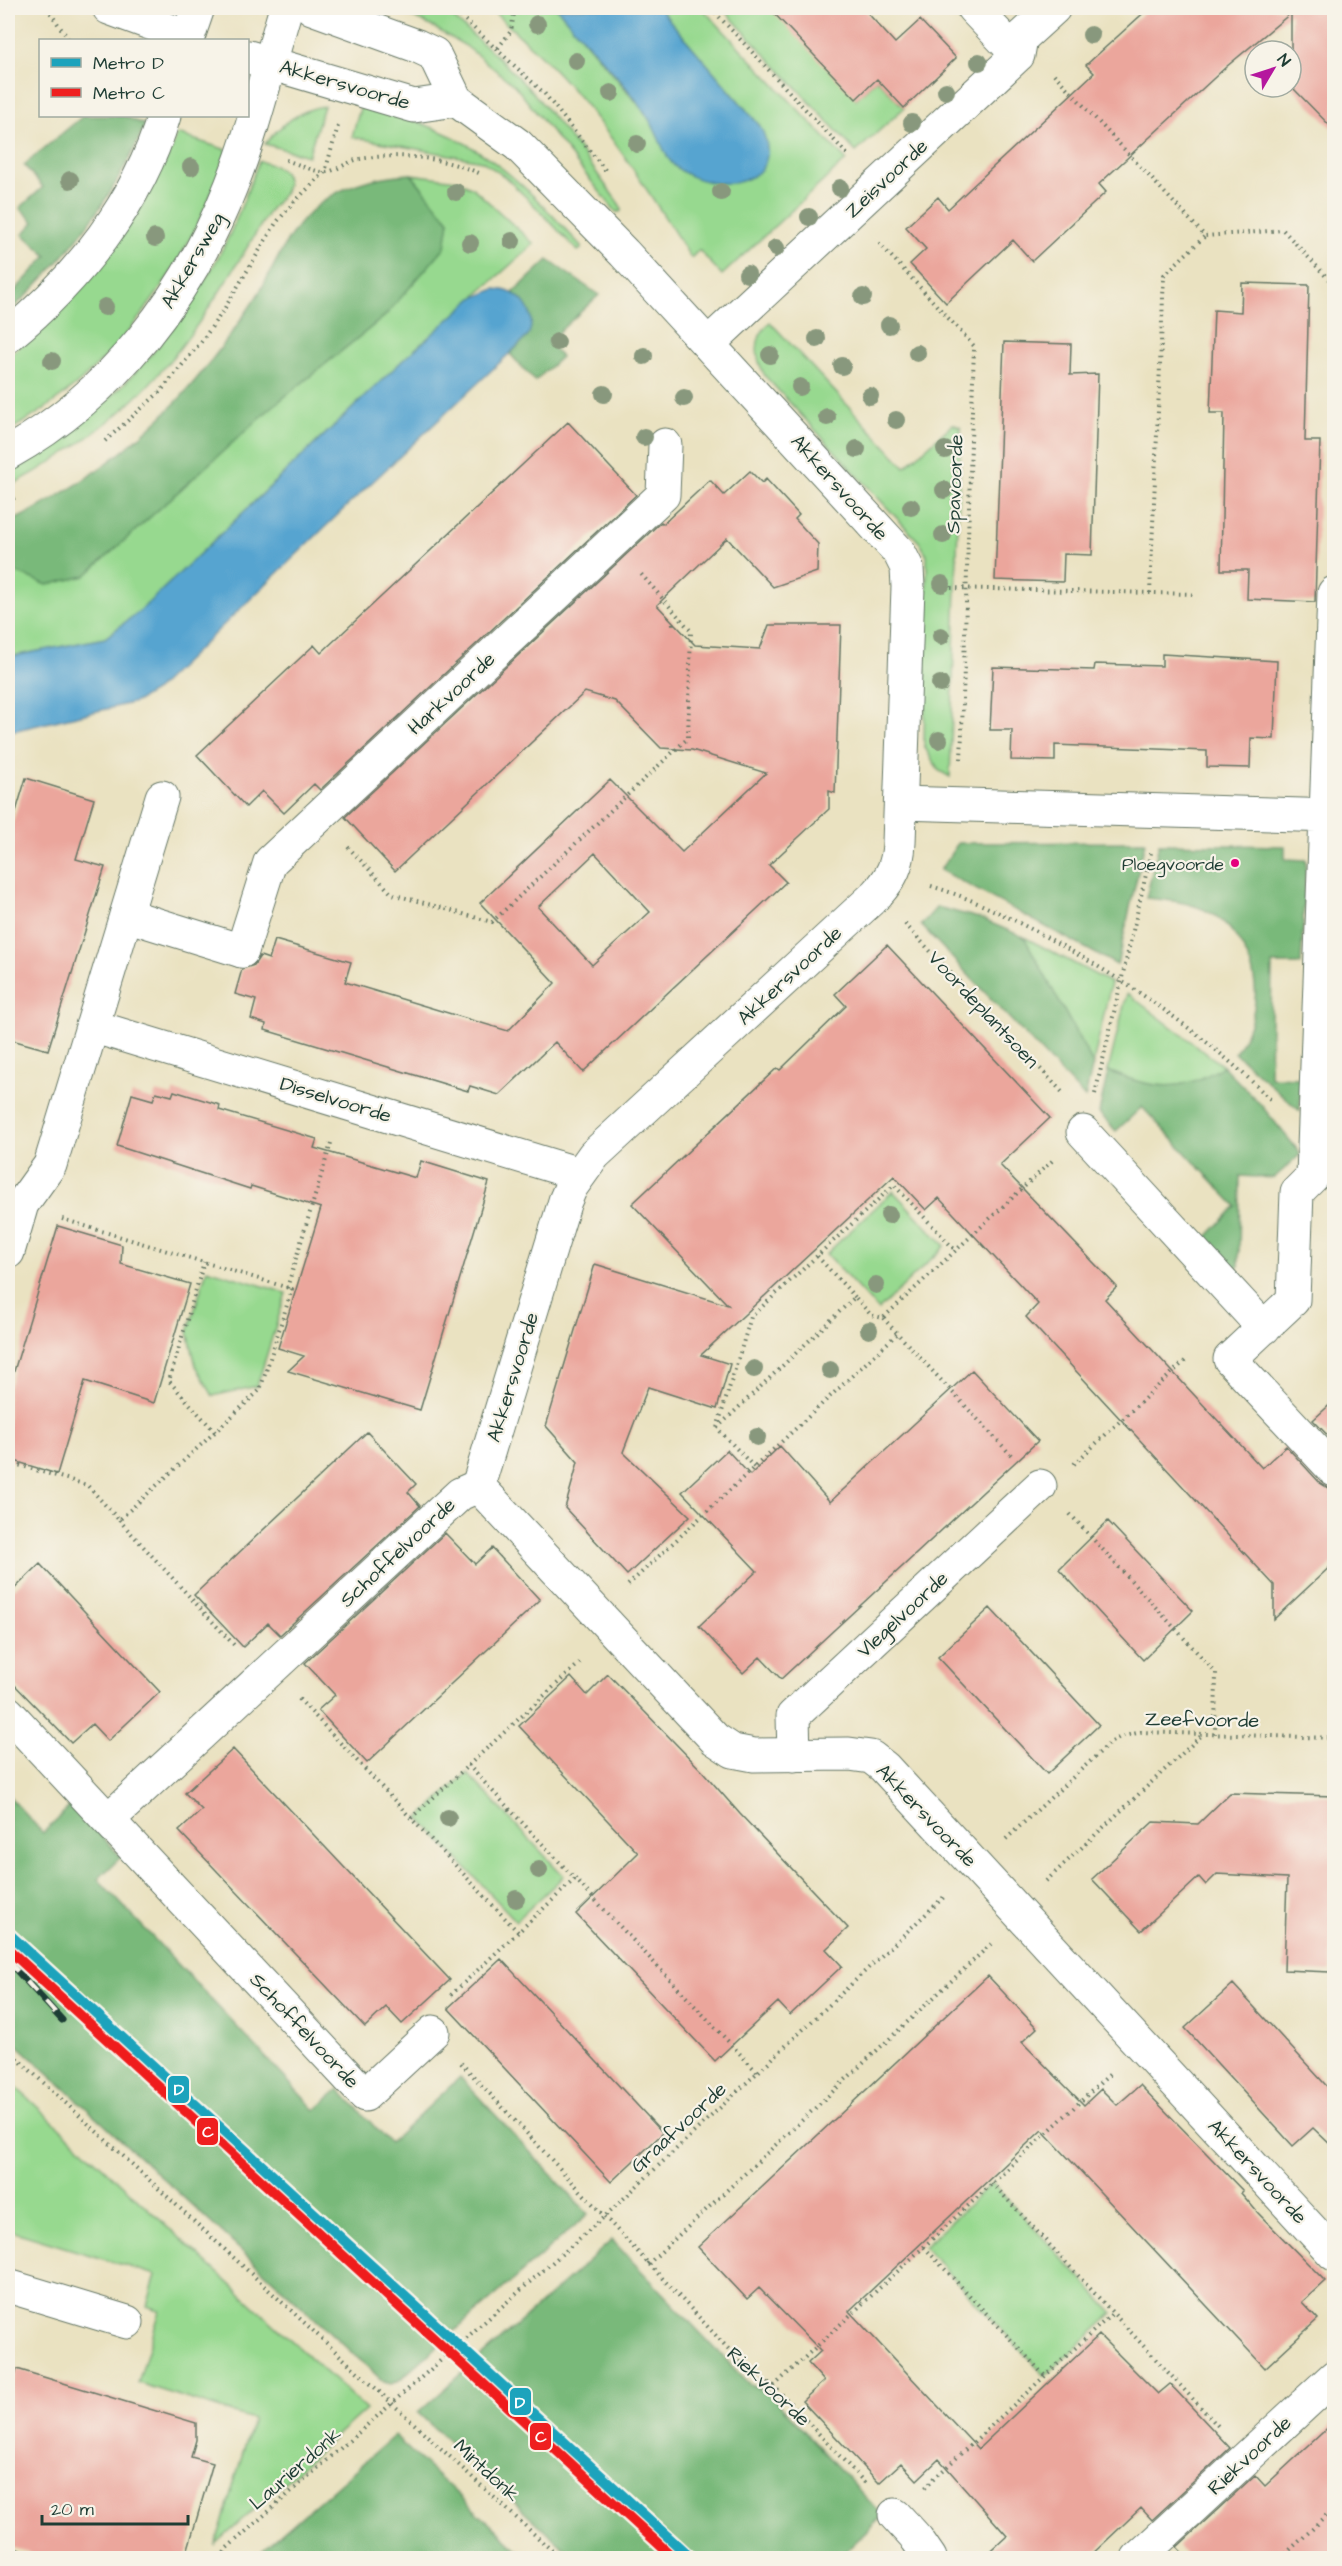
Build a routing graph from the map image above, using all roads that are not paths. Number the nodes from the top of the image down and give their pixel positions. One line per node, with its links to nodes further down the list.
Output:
1 (109, 8): 6 (street)
2 (286, 8): 8 (street, Akkersweg)
3 (312, 8): 9 (street, Akkersvoorde)
4 (973, 8): 7 (street)
5 (1054, 8): 7 (street, Zeisvoorde)
6 (193, 32)
7 (1020, 47): 14 (street, Zeisvoorde)
8 (258, 60): 9 (street, Akkersvoorde); 10 (street, Akkersweg)
9 (456, 100): 14 (street, Akkersvoorde)
10 (249, 103)
11 (164, 117): 13 (street)
12 (246, 117): 16 (street, Akkersweg)
13 (8, 336)
14 (708, 344): 19 (street, Akkersvoorde)
15 (665, 445): 21 (street, Harkvoorde)
16 (8, 453)
17 (1335, 593): 20 (street)
18 (162, 797): 21 (street)
19 (901, 803): 20 (street); 24 (street, Akkersvoorde)
20 (1330, 816): 26 (street)
21 (126, 915): 22 (street)
22 (92, 1026): 24 (street, Disselvoorde); 25 (street)
23 (1088, 1126): 26 (street)
24 (579, 1174): 28 (street, Akkersvoorde)
25 (8, 1252)
26 (1264, 1328): 27 (street)
27 (1335, 1470)
28 (478, 1486): 31 (street, Akkersvoorde); 32 (street, Schoffelvoorde)
29 (1040, 1486): 31 (street, Vlegelvoorde)
30 (8, 1713): 32 (street, Schoffelvoorde)
31 (794, 1755): 34 (street, Akkersvoorde)
32 (108, 1820): 33 (street, Schoffelvoorde)
33 (433, 2032)
34 (1335, 2254)
35 (8, 2286): 36 (street)
36 (127, 2322)
37 (1335, 2377): 40 (street, Riekvoorde)
38 (895, 2515): 39 (street)
39 (930, 2559)
40 (1138, 2559)

